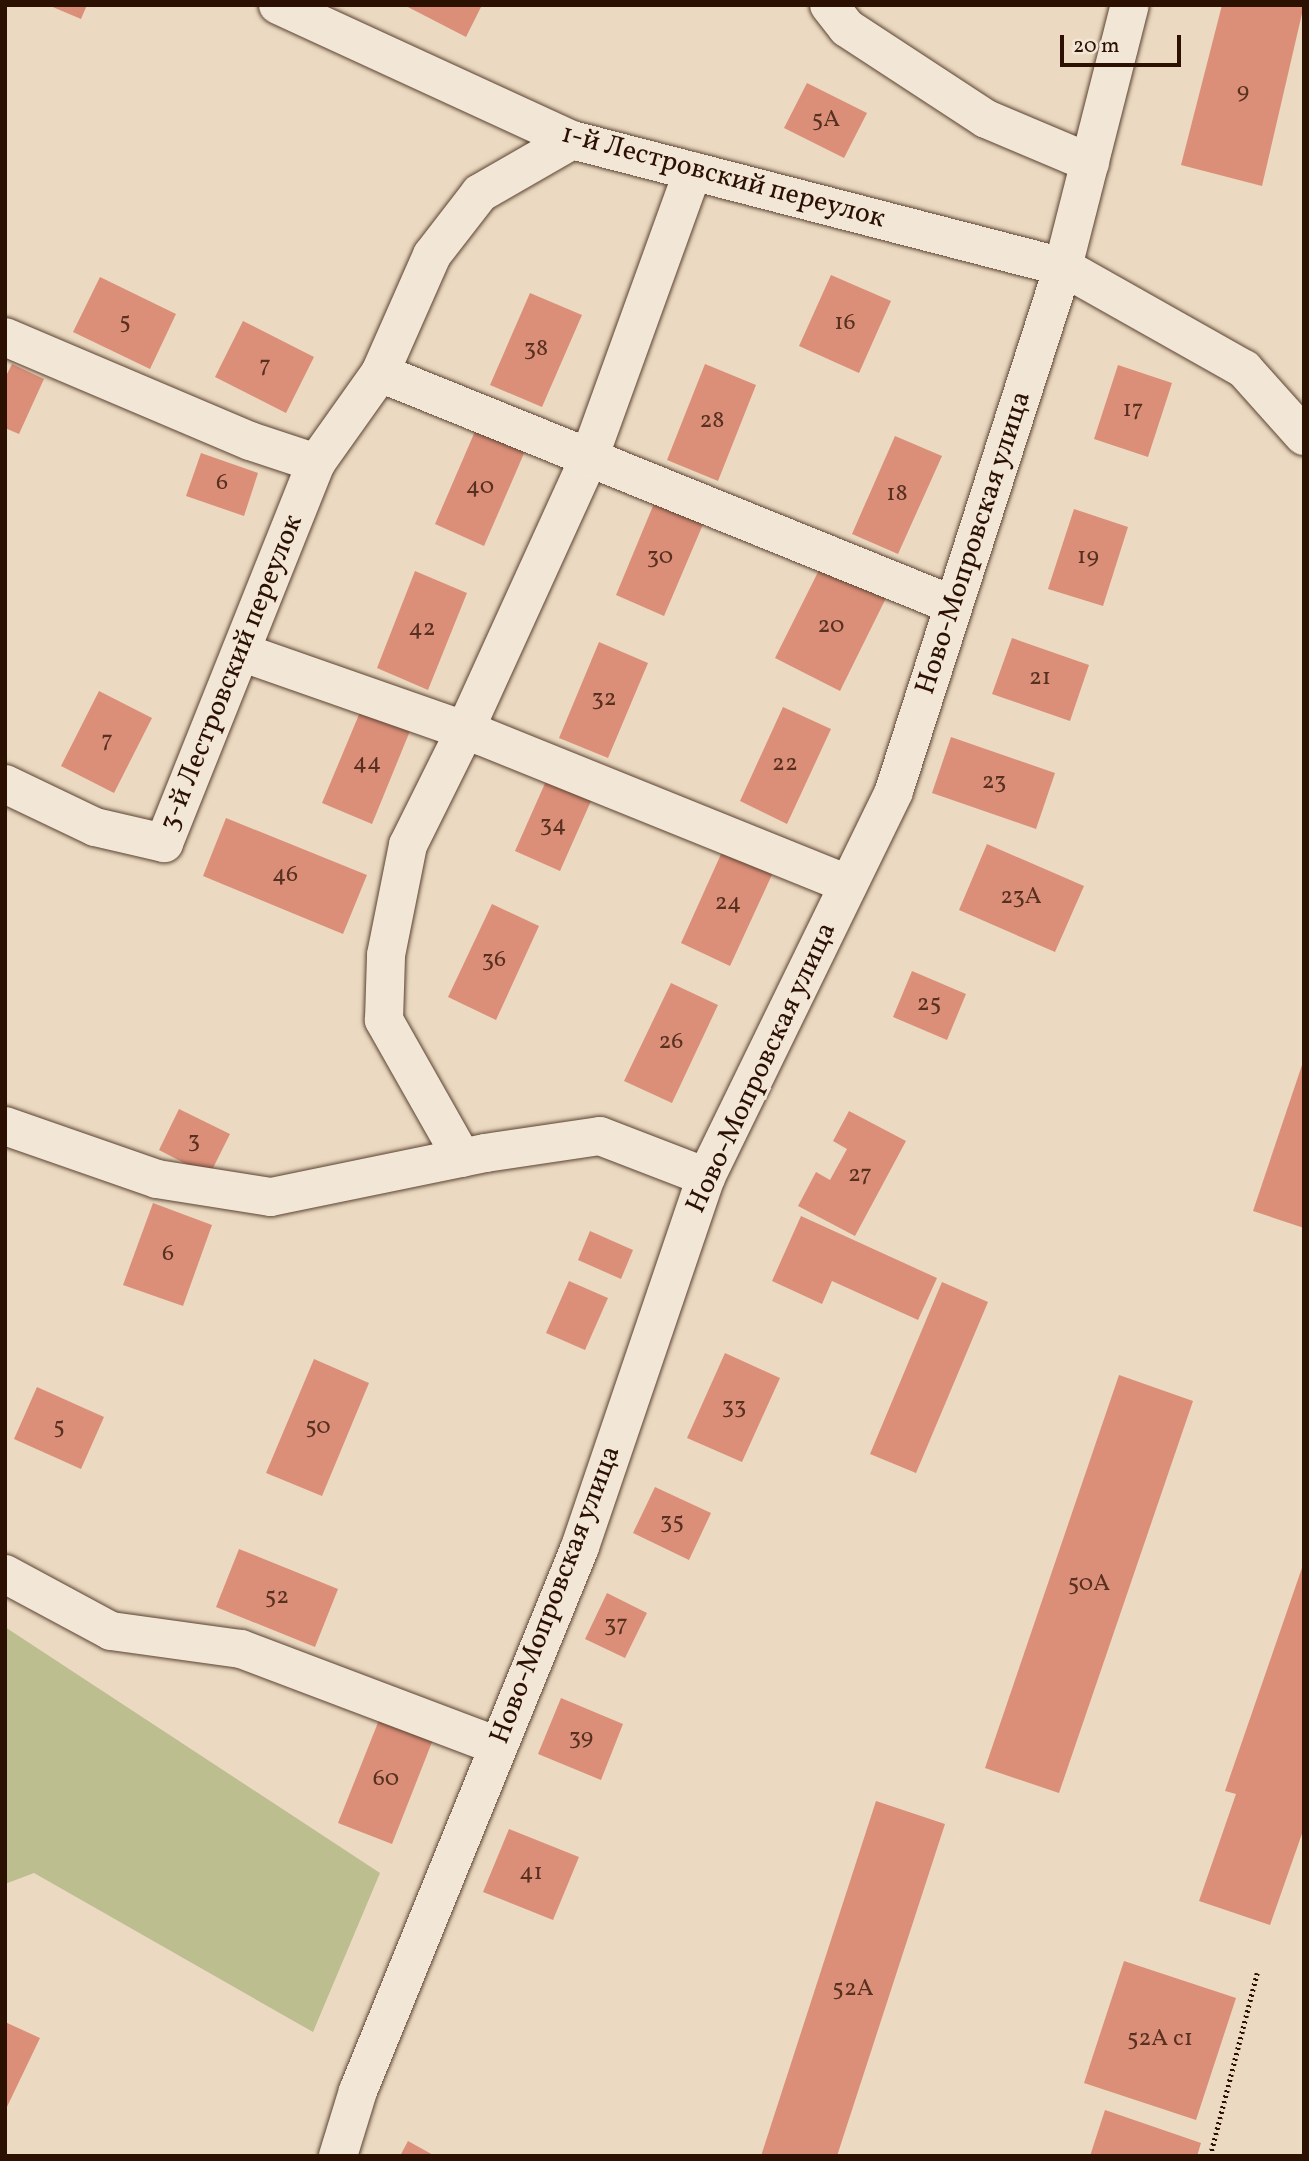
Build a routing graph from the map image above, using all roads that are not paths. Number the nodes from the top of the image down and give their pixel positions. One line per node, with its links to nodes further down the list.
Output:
1 (278, 5): 4 (street, 1-й Лестровский переулок)
2 (829, 5): 5 (street)
3 (1130, 5): 5 (street, Ново-Мопровская улица)
4 (572, 140): 6 (street, 1-й Лестровский переулок); 9 (street, 3-й Лестровский переулок)
5 (1090, 163): 7 (street, Ново-Мопровская улица)
6 (693, 171): 7 (street, 1-й Лестровский переулок); 11 (street)
7 (1063, 267): 10 (street, 1-й Лестровский переулок); 13 (street, Ново-Мопровская улица)
8 (5, 337): 12 (street)
9 (380, 373): 11 (street); 12 (street, 3-й Лестровский переулок)
10 (1304, 436)
11 (589, 458): 13 (street); 15 (street)
12 (316, 463): 14 (street, 3-й Лестровский переулок)
13 (953, 605): 17 (street, Ново-Мопровская улица)
14 (241, 652): 15 (street); 16 (street, 3-й Лестровский переулок)
15 (466, 730): 17 (street); 19 (street)
16 (5, 784)
17 (848, 884): 20 (street, Ново-Мопровская улица)
18 (5, 1126): 19 (street)
19 (462, 1158): 20 (street)
20 (706, 1177): 22 (street, Ново-Мопровская улица)
21 (5, 1574): 22 (street)
22 (498, 1746): 23 (street, Ново-Мопровская улица)
23 (338, 2156)

